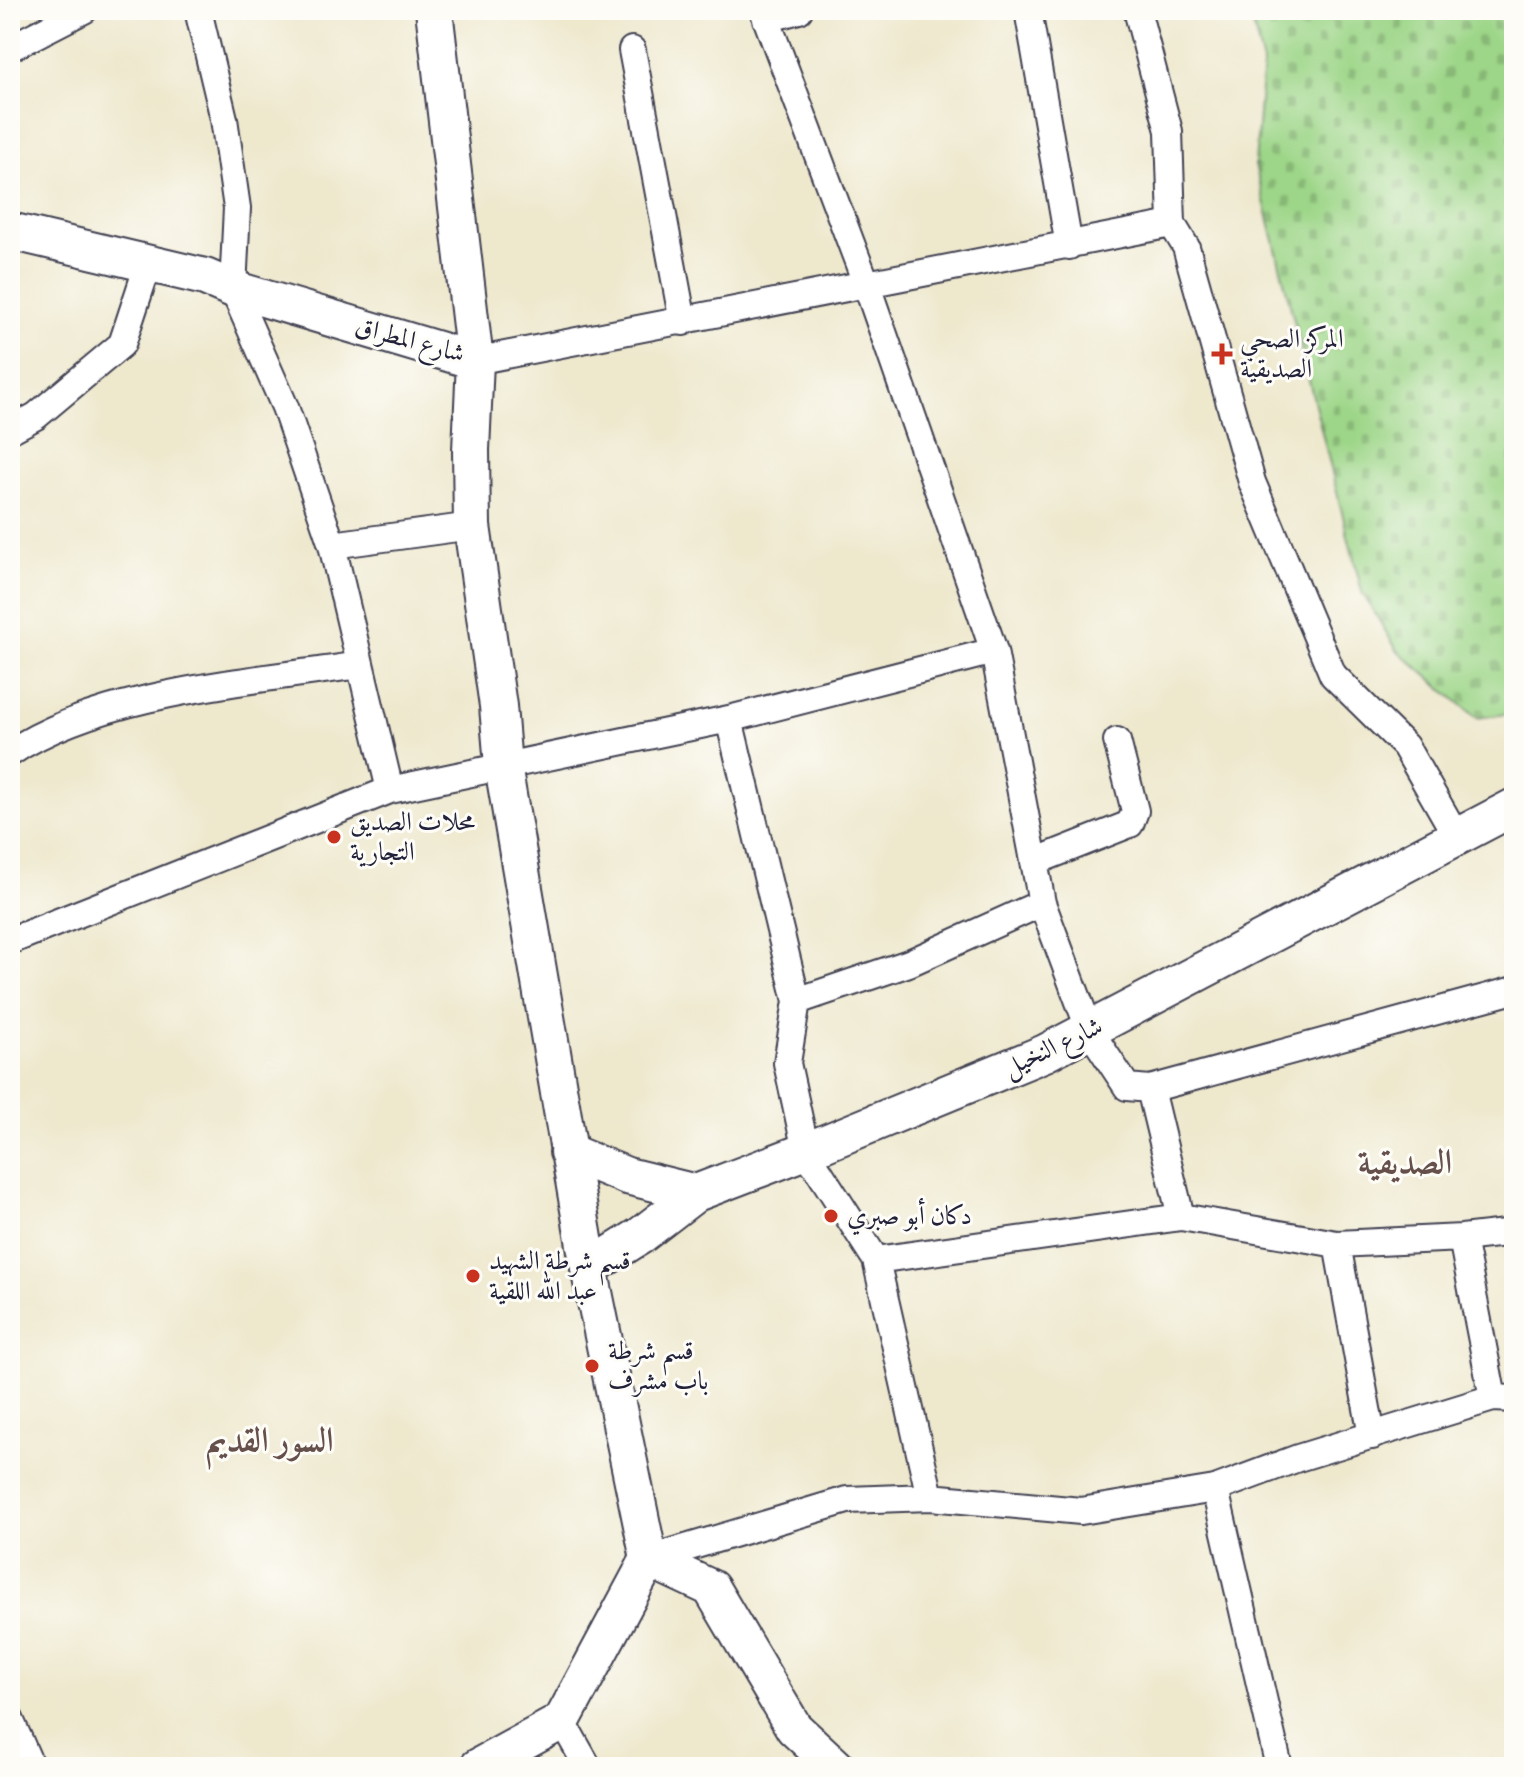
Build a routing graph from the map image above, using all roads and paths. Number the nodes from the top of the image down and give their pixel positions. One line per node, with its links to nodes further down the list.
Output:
1 (84, 10): 8 (street)
2 (198, 10): 15 (street)
3 (434, 10): 17 (street, شارع المطراق)
4 (799, 10): 7 (street)
5 (1028, 10): 12 (street)
6 (1137, 10): 10 (street)
7 (764, 14): 14 (street)
8 (10, 48)
9 (632, 50): 16 (street)
10 (1172, 224): 12 (street); 29 (street)
11 (10, 231): 13 (street, شارع المطراق)
12 (1069, 246): 14 (street)
13 (148, 265): 15 (street, شارع المطراق); 18 (street)
14 (866, 283): 16 (street); 21 (street)
15 (233, 289): 17 (street, شارع المطراق); 20 (street)
16 (683, 322): 17 (street)
17 (475, 361): 19 (street)
18 (10, 430)
19 (472, 526): 20 (street); 26 (street)
20 (332, 545): 22 (street)
21 (994, 651): 23 (street); 30 (street)
22 (360, 665): 25 (street); 27 (street)
23 (729, 719): 26 (street); 34 (street)
24 (1117, 741): 30 (street)
25 (10, 753)
26 (503, 766): 27 (street); 38 (street)
27 (390, 790): 32 (street)
28 (1514, 807): 29 (street, شارع النخيل)
29 (1457, 837): 35 (street, شارع النخيل)
30 (1034, 862): 31 (street)
31 (1042, 903): 34 (street); 35 (street)
32 (11, 936)
33 (1514, 990): 36 (street)
34 (797, 1001): 37 (street)
35 (1090, 1031): 36 (street); 37 (street, شارع النخيل)
36 (1150, 1089): 40 (street)
37 (806, 1151): 39 (street, شارع النخيل); 44 (street)
38 (568, 1152): 39 (street); 45 (street)
39 (696, 1193): 45 (street, شارع النخيل)
40 (1181, 1217): 43 (street); 44 (street)
41 (1514, 1232): 42 (street)
42 (1462, 1238): 43 (street); 46 (street)
43 (1337, 1244): 47 (street)
44 (876, 1260): 49 (street)
45 (589, 1268): 50 (street)
46 (1503, 1398): 47 (street)
47 (1372, 1436): 48 (street)
48 (1215, 1489): 49 (street); 57 (street)
49 (930, 1497): 50 (street)
50 (649, 1559): 52 (street); 56 (street)
51 (10, 1719): 53 (street)
52 (562, 1721): 54 (street); 55 (street)
53 (31, 1767)
54 (478, 1767)
55 (588, 1767)
56 (836, 1767)
57 (1279, 1767)

